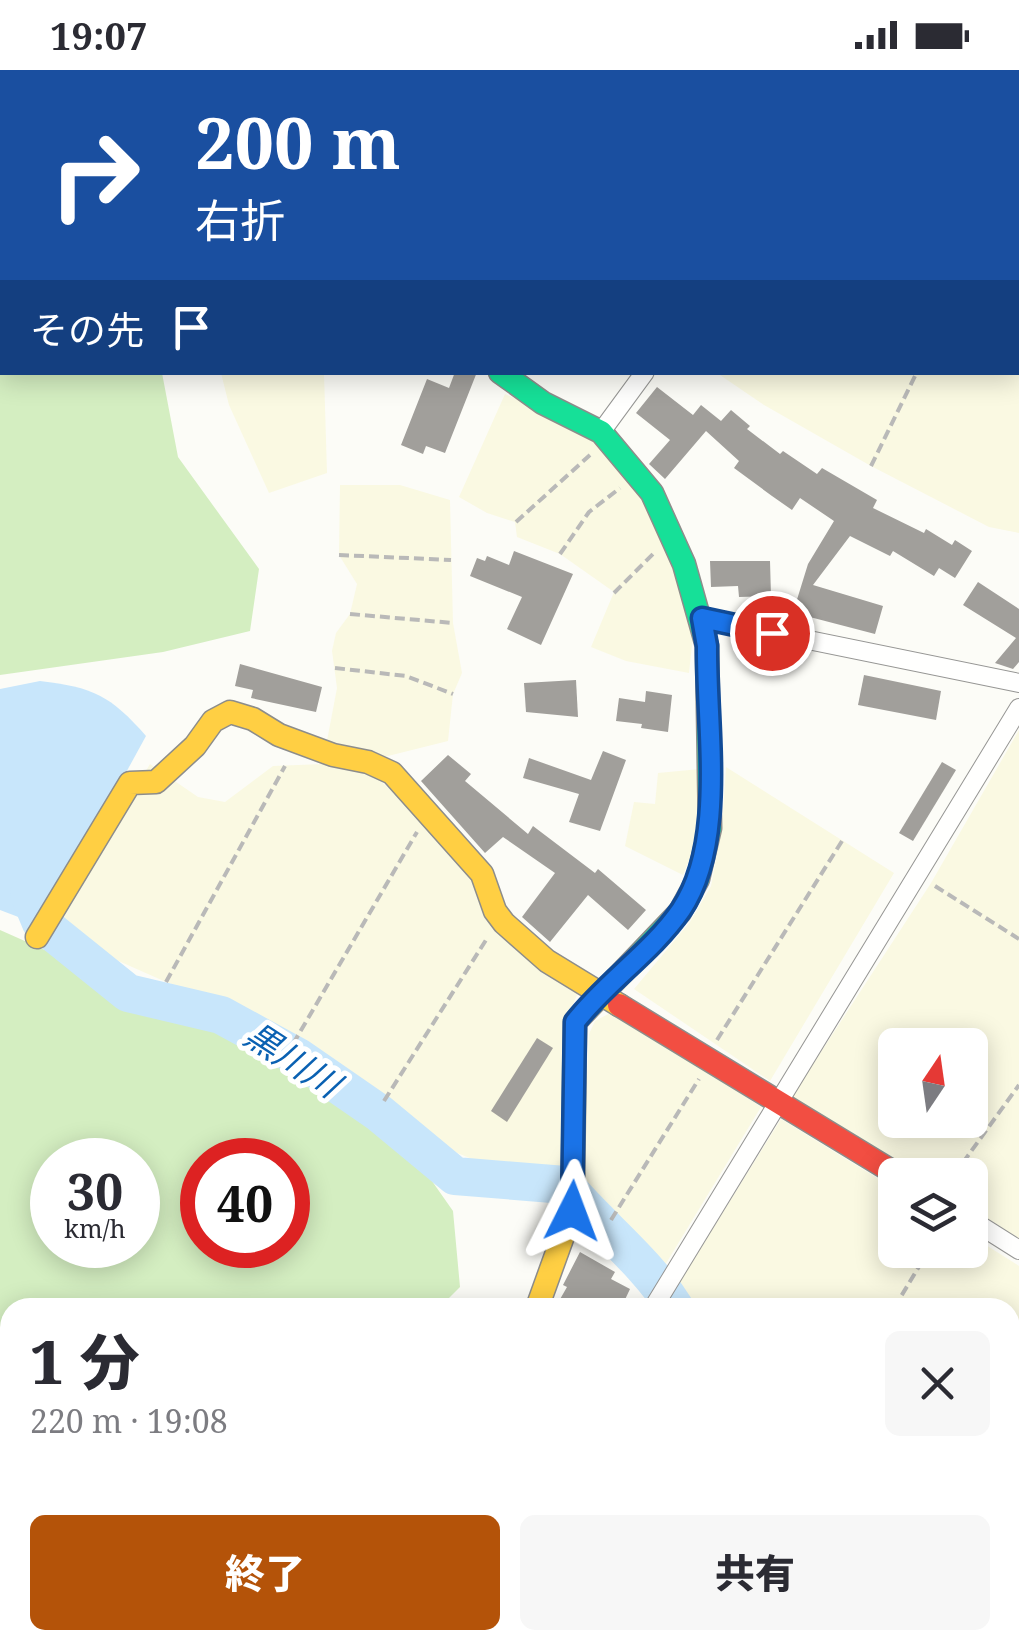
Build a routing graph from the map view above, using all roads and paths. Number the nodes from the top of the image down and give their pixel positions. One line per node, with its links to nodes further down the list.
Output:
1 (504, 375): 4 (street)
2 (643, 375): 4 (street)
3 (916, 375): 5 (path)
4 (602, 438): 7 (path); 14 (street)
5 (871, 466)
6 (631, 479): 9 (path)
7 (516, 522)
8 (339, 554): 11 (path)
9 (560, 554)
10 (653, 554): 12 (path)
11 (452, 560)
12 (614, 593)
13 (350, 614): 15 (path)
14 (702, 618): 17 (street); 28 (street)
15 (452, 623)
16 (334, 668): 18 (path)
17 (1019, 683)
18 (452, 694)
19 (1019, 708): 34 (street)
20 (285, 766): 27 (path)
21 (424, 820): 29 (path)
22 (842, 841): 30 (path)
23 (931, 883): 26 (path)
24 (494, 927): 33 (path)
25 (36, 936): 28 (street)
26 (1019, 938)
27 (166, 982)
28 (604, 992): 34 (street); 41 (street)
29 (293, 1044)
30 (714, 1044)
31 (705, 1070): 37 (path)
32 (1019, 1084): 35 (path)
33 (384, 1100)
34 (778, 1102): 36 (street); 42 (street)
35 (966, 1158)
36 (878, 1163)
37 (611, 1220)
38 (988, 1231): 39 (street)
39 (1019, 1250)
40 (918, 1268): 43 (path)
41 (541, 1298)
42 (659, 1298)
43 (900, 1298)

